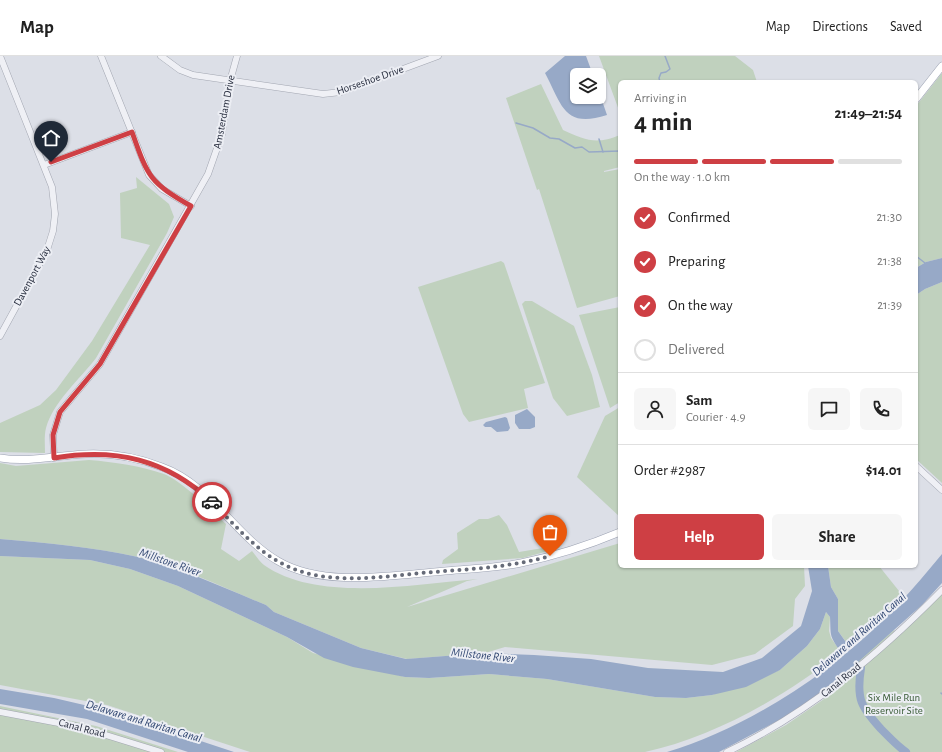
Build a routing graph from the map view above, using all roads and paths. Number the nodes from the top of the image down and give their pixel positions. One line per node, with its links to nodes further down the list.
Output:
1 (0, 56): 10 (street, Davenport Way)
2 (101, 56): 9 (street)
3 (161, 56): 7 (street, Horseshoe Drive)
4 (237, 56): 7 (street, Amsterdam Drive)
5 (438, 56): 7 (street, Horseshoe Drive)
6 (942, 66): 8 (main road)
7 (230, 81): 11 (street, Amsterdam Drive)
8 (918, 96)
9 (132, 132): 10 (street); 11 (street)
10 (44, 165): 12 (street, Davenport Way)
11 (191, 206): 14 (street, Amsterdam Drive)
12 (0, 336)
13 (0, 458): 14 (main road)
14 (54, 458): 17 (main road)
15 (918, 468): 16 (street)
16 (942, 490)
17 (618, 533)
18 (942, 590): 21 (street, Canal Road)
19 (0, 712): 20 (street, Canal Road)
20 (161, 752)
21 (728, 752)

